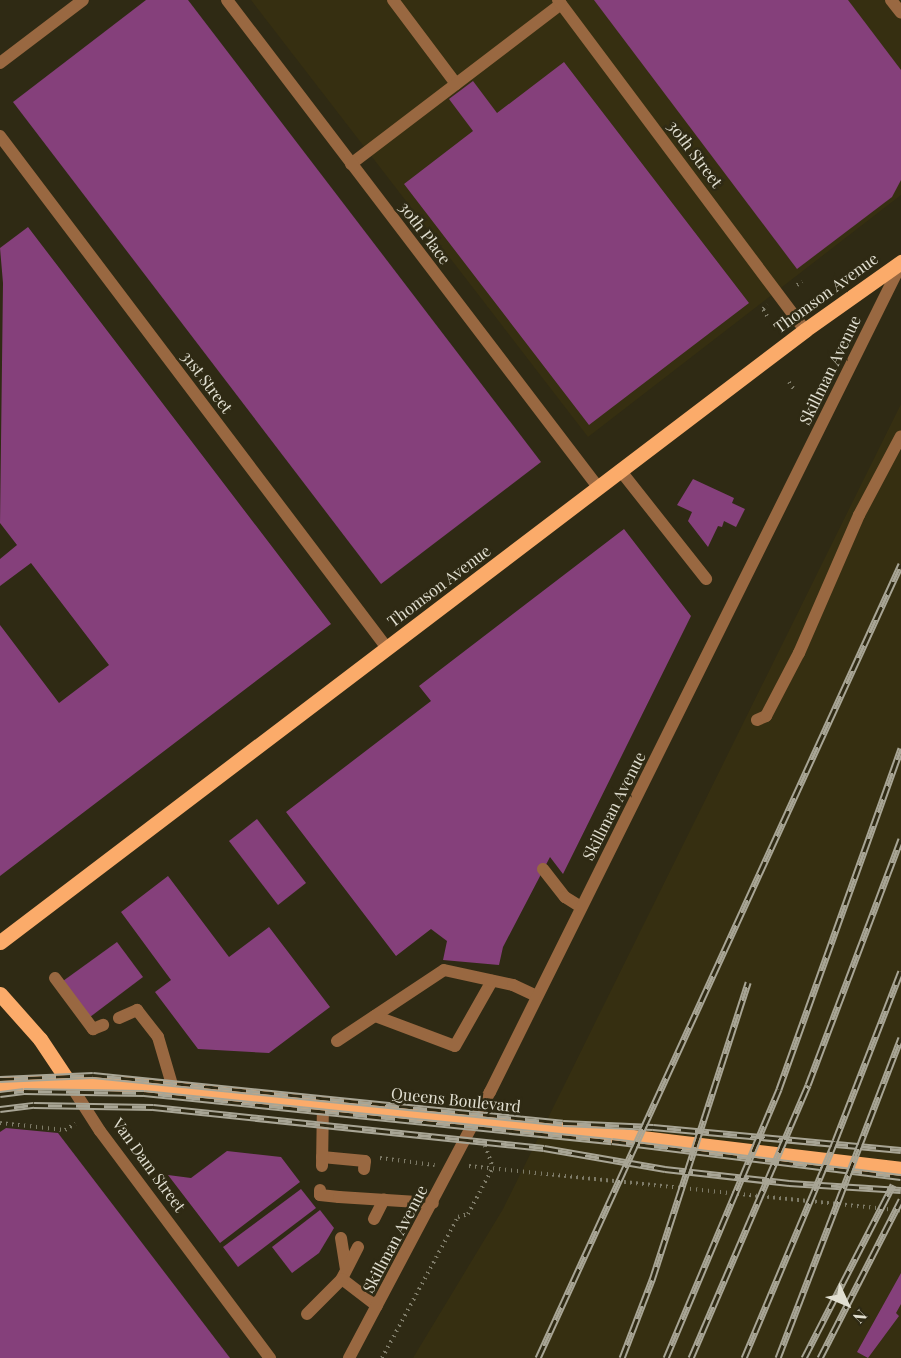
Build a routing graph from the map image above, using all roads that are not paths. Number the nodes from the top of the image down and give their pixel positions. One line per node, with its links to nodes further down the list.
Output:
1 (83, 0): 7 (street)
2 (226, 0): 10 (street, 30th Place)
3 (393, 0): 8 (street)
4 (891, 0): 6 (street)
5 (559, 2): 8 (street); 12 (street, 30th Street)
6 (901, 13)
7 (0, 63)
8 (456, 84): 10 (street)
9 (0, 136): 17 (street, 31st Street)
10 (351, 164): 15 (street, 30th Place)
11 (901, 263): 12 (main road, Thomson Avenue); 20 (street, Skillman Avenue)
12 (805, 330): 14 (main road, Thomson Avenue)
13 (901, 436): 18 (street)
14 (620, 470): 15 (main road, Thomson Avenue); 16 (street)
15 (598, 487): 17 (main road, Thomson Avenue)
16 (706, 579)
17 (387, 648): 21 (main road, Thomson Avenue)
18 (758, 720)
19 (543, 869): 20 (street)
20 (581, 907): 25 (street, Skillman Avenue)
21 (0, 942)
22 (55, 978): 28 (street)
23 (492, 981): 25 (street); 26 (street); 26 (street)
24 (0, 994): 30 (main road, Van Dam Street)
25 (537, 996): 34 (street, Skillman Avenue)
26 (375, 1016): 29 (street)
27 (118, 1018): 32 (street)
28 (103, 1025)
29 (337, 1041)
30 (68, 1081): 31 (main road, Queens Boulevard); 32 (main road, Queens Boulevard); 46 (street, Van Dam Street)
31 (2, 1085)
32 (173, 1088): 33 (main road, Queens Boulevard)
33 (323, 1104): 34 (main road, Queens Boulevard); 35 (street)
34 (476, 1120): 36 (main road, Queens Boulevard); 39 (street, Skillman Avenue)
35 (364, 1169)
36 (901, 1170)
37 (320, 1190): 38 (street)
38 (384, 1199): 39 (street); 40 (street)
39 (433, 1203): 44 (street, Skillman Avenue)
40 (374, 1219)
41 (341, 1238): 43 (street)
42 (358, 1247): 43 (street)
43 (344, 1274): 44 (street); 45 (street)
44 (377, 1306): 47 (street, Skillman Avenue)
45 (307, 1314)
46 (270, 1358)
47 (349, 1358)

